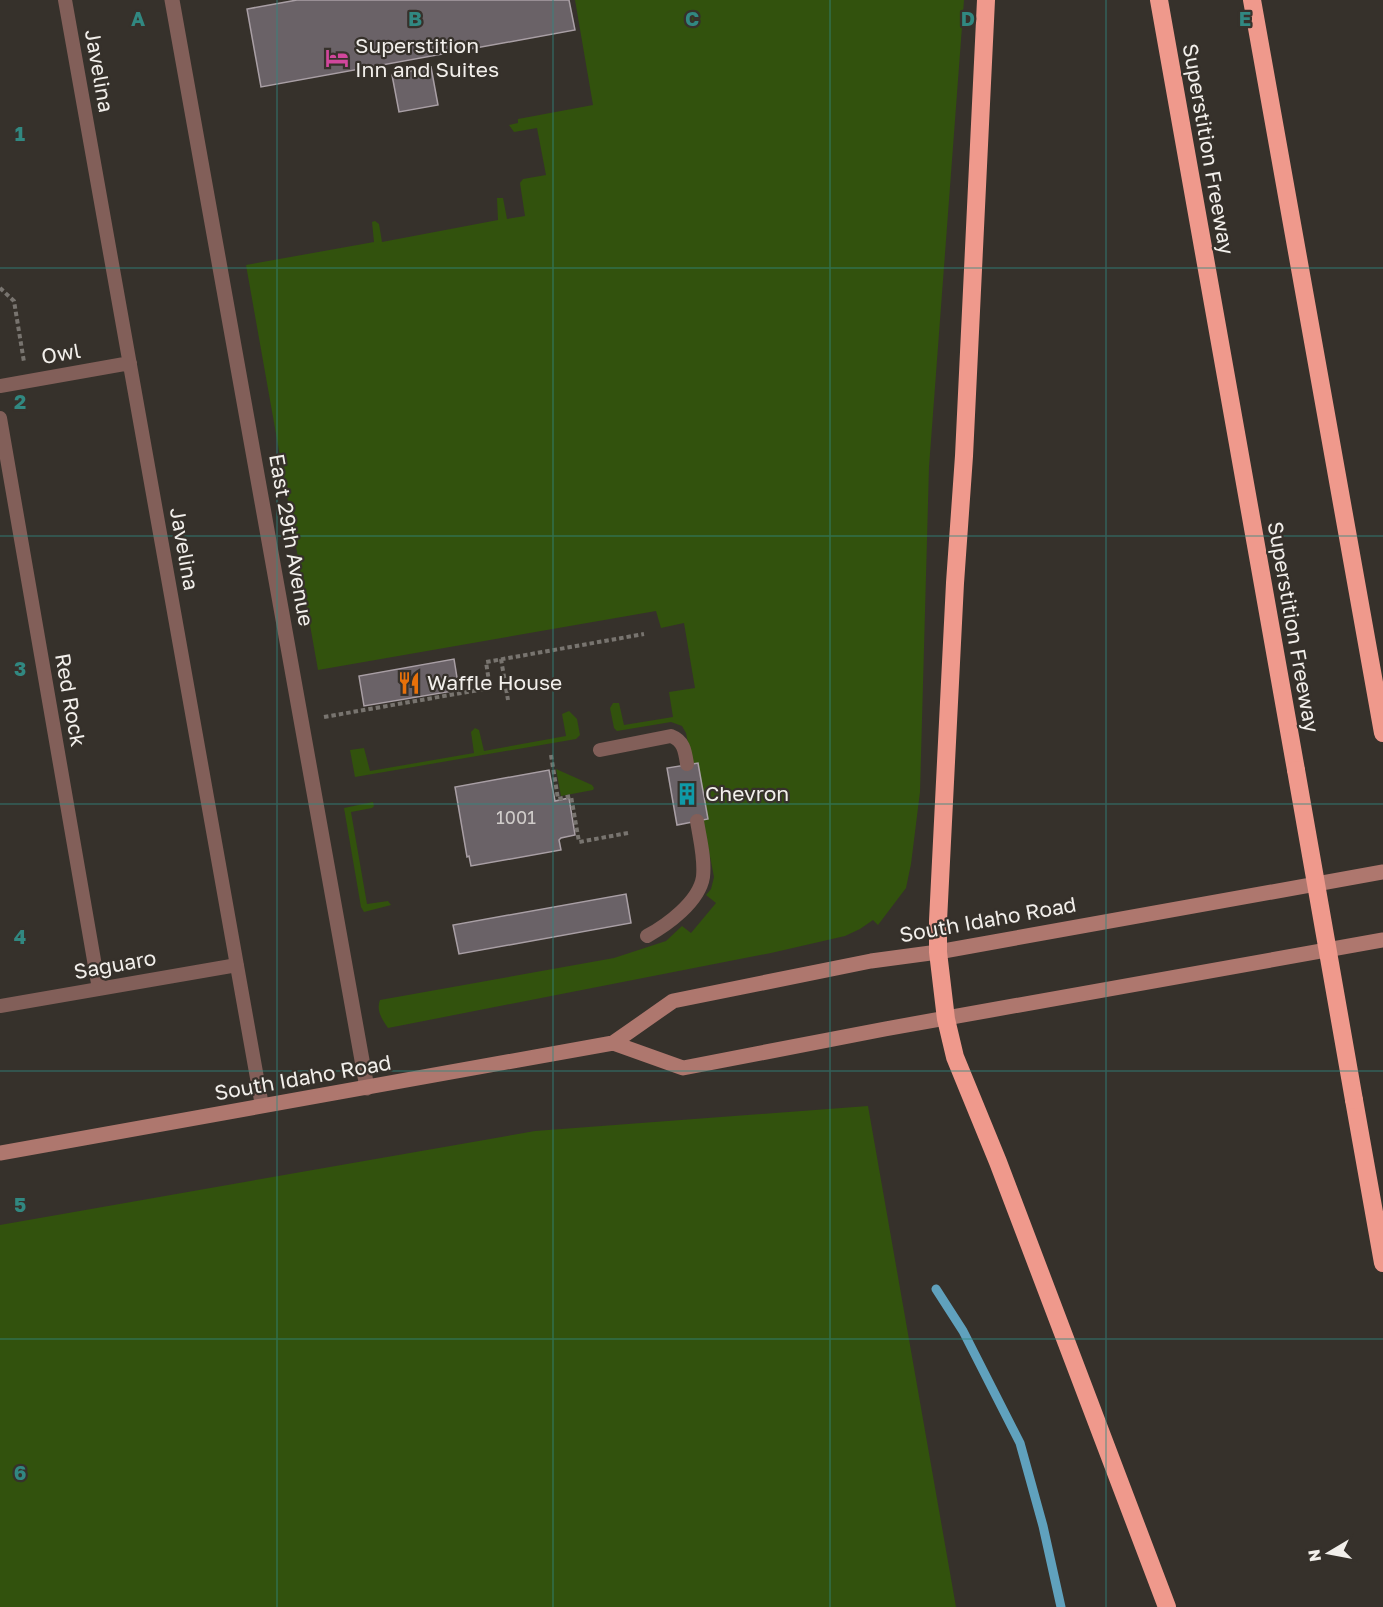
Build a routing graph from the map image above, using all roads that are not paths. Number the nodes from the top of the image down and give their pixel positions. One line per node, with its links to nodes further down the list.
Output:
1 (65, 0): 6 (lane, Javelina)
2 (172, 0): 22 (street, East 29th Avenue)
3 (986, 0): 16 (highway)
4 (1159, 0): 25 (highway, Superstition Freeway, bridge)
5 (1252, 0): 9 (highway)
6 (130, 363): 7 (lane, Owl); 17 (lane, Javelina)
7 (0, 386)
8 (0, 418): 18 (lane, Red Rock)
9 (1383, 733)
10 (600, 750): 11 (lane)
11 (687, 764)
12 (697, 821): 14 (lane)
13 (1383, 872): 16 (main road, South Idaho Road)
14 (647, 936)
15 (1383, 940): 20 (main road)
16 (938, 952): 20 (highway); 21 (main road, South Idaho Road)
17 (237, 965): 18 (lane, Saguaro); 23 (lane, Javelina)
18 (99, 989): 19 (lane, Saguaro)
19 (0, 1006)
20 (946, 1019): 21 (main road); 26 (highway)
21 (613, 1043): 22 (main road, South Idaho Road)
22 (367, 1088): 23 (main road, South Idaho Road)
23 (262, 1106): 24 (main road, South Idaho Road)
24 (0, 1153)
25 (1383, 1263)
26 (1167, 1607)

